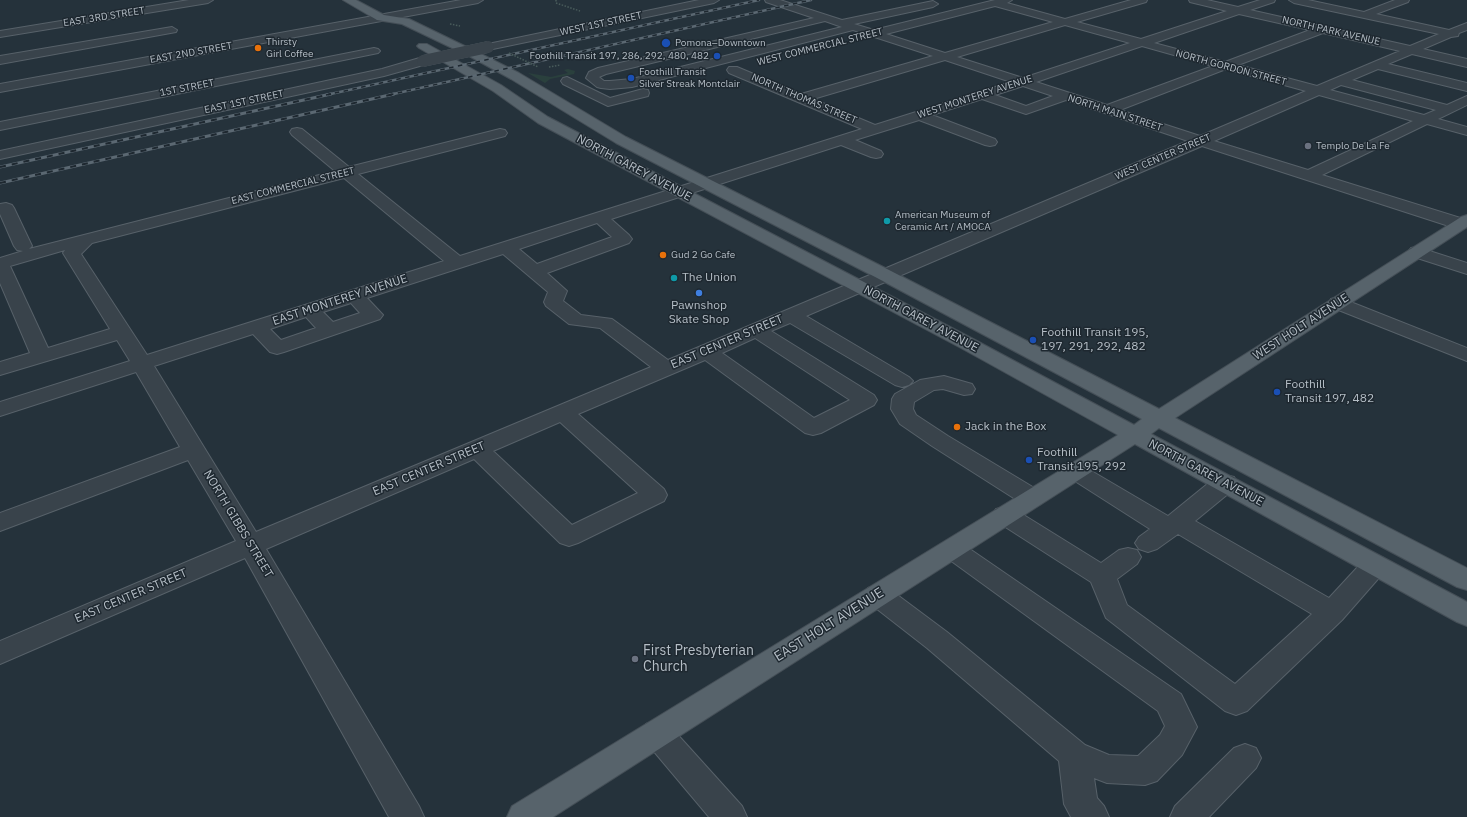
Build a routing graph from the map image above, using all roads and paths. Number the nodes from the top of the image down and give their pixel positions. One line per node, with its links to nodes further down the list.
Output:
1 (132, 0): 14 (street)
2 (208, 0): 14 (street, EAST 3RD STREET)
3 (348, 0): 18 (main road)
4 (478, 0): 18 (street, EAST 2ND STREET)
5 (714, 0): 33 (street, WEST 1ST STREET)
6 (770, 0): 19 (street, NORTH MAIN STREET)
7 (1007, 0): 13 (street, WEST COMMERCIAL STREET)
8 (1142, 0): 21 (street)
9 (1194, 0): 16 (street, NORTH PARK AVENUE)
10 (1270, 0): 16 (street, WEST MONTEREY AVENUE)
11 (1294, 0): 17 (street)
12 (1404, 0): 17 (street)
13 (995, 3): 15 (street, WEST COMMERCIAL STREET); 21 (street, NORTH GORDON STREET)
14 (145, 10): 28 (street, EAST 3RD STREET); 38 (street)
15 (968, 10): 20 (street); 26 (street, WEST COMMERCIAL STREET)
16 (1239, 10): 25 (street, NORTH PARK AVENUE); 32 (street, WEST MONTEREY AVENUE)
17 (1365, 15): 27 (street)
18 (381, 18): 23 (street, EAST 2ND STREET); 75 (main road, NORTH GAREY AVENUE); 76 (main road, NORTH GAREY AVENUE)
19 (826, 18): 20 (street, NORTH MAIN STREET); 24 (street)
20 (842, 23): 24 (street, NORTH MAIN STREET)
21 (1064, 23): 32 (street, NORTH GORDON STREET); 37 (street)
22 (1467, 26): 27 (street, WEST CENTER STREET)
23 (332, 27): 29 (street); 52 (street, EAST 2ND STREET)
24 (854, 27): 26 (street, NORTH MAIN STREET)
25 (1323, 29): 34 (street, NORTH PARK AVENUE); 45 (street)
26 (874, 33): 37 (street, NORTH MAIN STREET); 46 (street, WEST COMMERCIAL STREET)
27 (1450, 33): 30 (street); 34 (street, WEST CENTER STREET)
28 (0, 34)
29 (349, 36)
30 (1467, 37)
31 (362, 44): 35 (street)
32 (1141, 44): 45 (street, NORTH GORDON STREET); 50 (street, WEST MONTEREY AVENUE)
33 (488, 47): 39 (street, EAST 1ST STREET, bridge)
34 (1411, 50): 40 (street, NORTH PARK AVENUE); 42 (street, WEST CENTER STREET)
35 (374, 51): 39 (street); 63 (street, 1ST STREET)
36 (509, 53): 43 (path, bridge)
37 (946, 57): 50 (street, NORTH MAIN STREET); 57 (street)
38 (0, 60)
39 (392, 61): 71 (street, EAST 1ST STREET)
40 (1467, 63)
41 (562, 64): 44 (path)
42 (1376, 65): 49 (street, WEST CENTER STREET); 51 (street)
43 (538, 67)
44 (549, 67)
45 (1225, 67): 54 (street, NORTH GORDON STREET); 60 (street)
46 (733, 70): 47 (street, WEST COMMERCIAL STREET); 57 (street, NORTH THOMAS STREET)
47 (719, 74)
48 (567, 81): 53 (street)
49 (1339, 81): 54 (street, WEST CENTER STREET); 59 (street)
50 (1024, 82): 55 (street, WEST MONTEREY AVENUE); 56 (street, NORTH MAIN STREET)
51 (1467, 87)
52 (0, 88)
53 (652, 91)
54 (1316, 91): 62 (street, NORTH GORDON STREET); 69 (street, WEST CENTER STREET)
55 (982, 95): 56 (street); 61 (street, WEST MONTEREY AVENUE)
56 (1066, 96): 60 (street, NORTH MAIN STREET)
57 (801, 98): 64 (street, NORTH THOMAS STREET)
58 (1467, 100): 59 (street)
59 (1449, 109): 62 (street)
60 (1107, 110): 69 (street, NORTH MAIN STREET)
61 (919, 115): 64 (street, WEST MONTEREY AVENUE); 70 (street)
62 (1426, 120): 65 (street, NORTH GORDON STREET); 74 (street)
63 (0, 126)
64 (874, 129): 68 (street, WEST MONTEREY AVENUE)
65 (1467, 131)
66 (297, 132): 73 (street)
67 (500, 133): 73 (street, EAST COMMERCIAL STREET)
68 (842, 140): 72 (street); 75 (street, WEST MONTEREY AVENUE)
69 (1201, 141): 74 (street, NORTH MAIN STREET); 90 (street, WEST CENTER STREET)
70 (990, 142)
71 (3, 150)
72 (876, 154)
73 (347, 172): 80 (street, EAST COMMERCIAL STREET); 86 (street)
74 (1308, 176): 79 (street, NORTH MAIN STREET)
75 (708, 184): 76 (street, WEST MONTEREY AVENUE); 90 (main road, NORTH GAREY AVENUE)
76 (680, 192): 78 (street, EAST MONTEREY AVENUE); 91 (main road, NORTH GAREY AVENUE)
77 (0, 209): 81 (street)
78 (600, 217): 83 (street, EAST MONTEREY AVENUE); 89 (street)
79 (1464, 222): 85 (main road, WEST HOLT AVENUE)
80 (86, 239): 82 (street, EAST COMMERCIAL STREET); 99 (street, NORTH GIBBS STREET)
81 (23, 246): 82 (street); 84 (street)
82 (58, 247): 87 (street, EAST COMMERCIAL STREET)
83 (506, 247): 86 (street, EAST MONTEREY AVENUE); 89 (street)
84 (0, 252)
85 (1418, 252): 88 (street); 93 (main road, WEST HOLT AVENUE)
86 (456, 262): 92 (street, EAST MONTEREY AVENUE)
87 (0, 263): 102 (street)
88 (1467, 270)
89 (535, 271): 104 (street)
90 (885, 275): 91 (street, WEST CENTER STREET); 110 (main road, NORTH GAREY AVENUE)
91 (859, 286): 95 (street, EAST CENTER STREET); 111 (main road, NORTH GAREY AVENUE)
92 (354, 295): 94 (street, EAST MONTEREY AVENUE); 97 (street)
93 (1338, 303): 101 (street); 110 (main road, WEST HOLT AVENUE)
94 (310, 310): 96 (street, EAST MONTEREY AVENUE); 97 (street)
95 (790, 315): 98 (street, EAST CENTER STREET); 106 (street)
96 (257, 327): 97 (street); 103 (street, EAST MONTEREY AVENUE)
97 (329, 330)
98 (756, 330): 100 (street, EAST CENTER STREET); 100 (street)
99 (122, 332): 102 (street); 103 (street, NORTH GIBBS STREET)
100 (706, 351): 104 (street, EAST CENTER STREET)
101 (1467, 355)
102 (42, 356): 105 (street)
103 (142, 364): 108 (street, EAST MONTEREY AVENUE); 113 (street, NORTH GIBBS STREET)
104 (666, 368): 109 (street, EAST CENTER STREET)
105 (0, 369)
106 (902, 381)
107 (964, 389): 116 (street)
108 (0, 409)
109 (562, 412): 112 (street, EAST CENTER STREET); 112 (street)
110 (1160, 418): 111 (main road, WEST HOLT AVENUE); 124 (main road, NORTH GAREY AVENUE)
111 (1135, 434): 114 (main road, EAST HOLT AVENUE); 115 (main road, NORTH GAREY AVENUE)
112 (477, 449): 120 (street, EAST CENTER STREET)
113 (194, 450): 118 (street); 120 (street, NORTH GIBBS STREET)
114 (1075, 471): 116 (main road, EAST HOLT AVENUE); 119 (street)
115 (1225, 483): 119 (street); 122 (main road, NORTH GAREY AVENUE)
116 (1032, 498): 117 (main road, EAST HOLT AVENUE)
117 (1005, 515): 121 (main road, EAST HOLT AVENUE); 123 (street)
118 (0, 522)
119 (1173, 525): 123 (street); 126 (street)
120 (251, 545): 128 (street, EAST CENTER STREET); 132 (street, NORTH GIBBS STREET)
121 (952, 549): 125 (main road, EAST HOLT AVENUE); 130 (street)
122 (1376, 565): 126 (street); 127 (main road, NORTH GAREY AVENUE)
123 (1102, 576): 126 (street)
124 (1467, 580)
125 (878, 594): 129 (main road, EAST HOLT AVENUE); 130 (street)
126 (1332, 613)
127 (1467, 615)
128 (0, 653)
129 (657, 733): 133 (main road, EAST HOLT AVENUE); 134 (street)
130 (1074, 755): 135 (street)
131 (1245, 758): 136 (street)
132 (408, 817)
133 (524, 817)
134 (730, 817)
135 (1092, 817)
136 (1187, 817)

